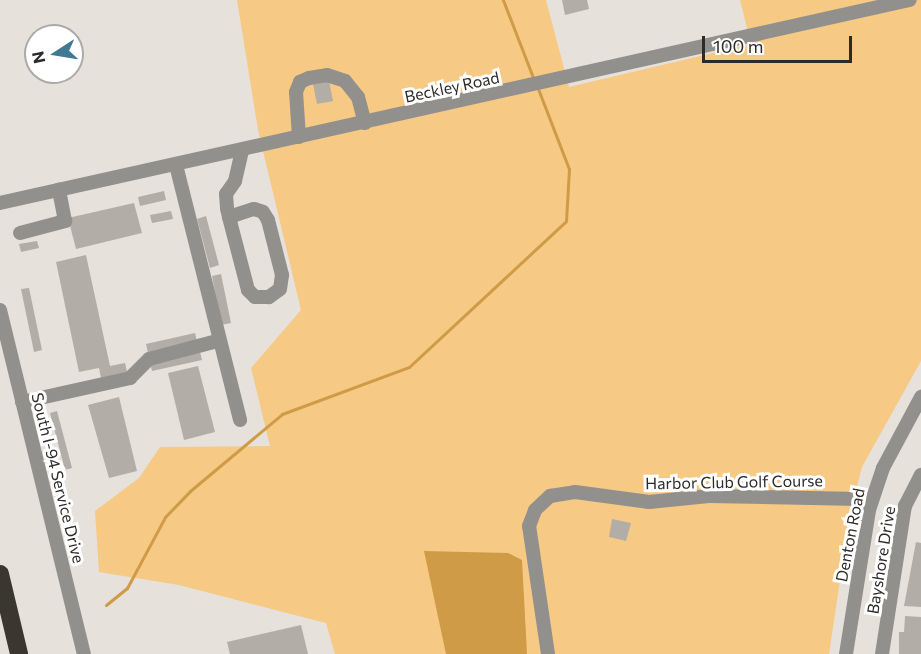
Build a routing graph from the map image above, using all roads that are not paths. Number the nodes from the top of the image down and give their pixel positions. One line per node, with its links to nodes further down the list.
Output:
1 (910, 0): 2 (street, Beckley Road)
2 (365, 123): 3 (street, Beckley Road); 3 (street)
3 (299, 137): 4 (street, Beckley Road)
4 (242, 150): 5 (street, Beckley Road); 8 (street)
5 (176, 165): 6 (street, Beckley Road); 11 (street)
6 (59, 190): 7 (street, Beckley Road); 9 (street)
7 (0, 203)
8 (229, 217): 8 (street)
9 (20, 233)
10 (0, 310): 13 (street, South I-94 Service Drive)
11 (217, 341): 13 (street); 14 (street)
12 (921, 397): 16 (street, Denton Road)
13 (22, 402): 19 (street, South I-94 Service Drive)
14 (240, 420)
15 (921, 475): 22 (street, Bayshore Drive)
16 (872, 499): 20 (street, Harbor Club Golf Course); 21 (street, Denton Road)
17 (0, 574): 18 (highway)
18 (19, 654)
19 (84, 654)
20 (548, 654)
21 (846, 654)
22 (882, 654)

